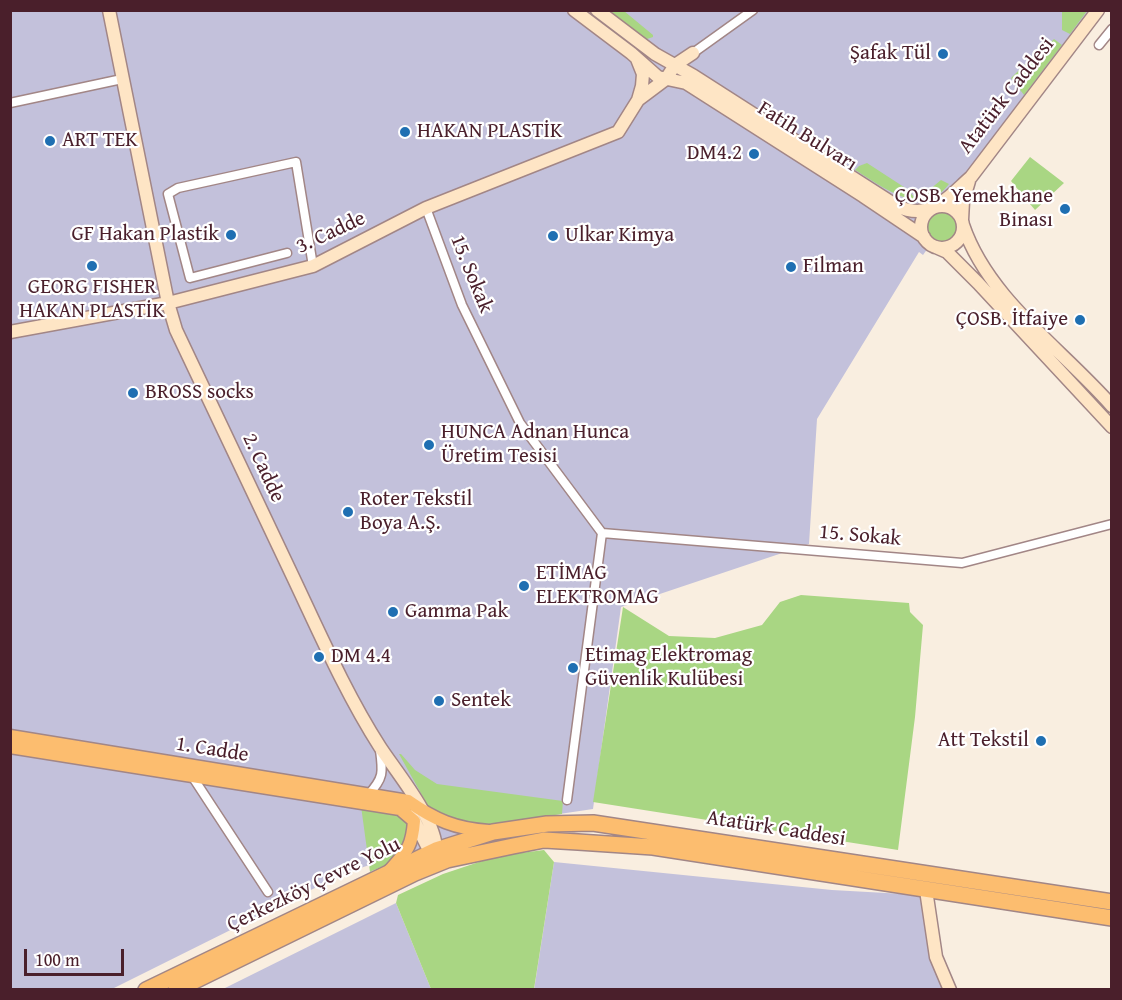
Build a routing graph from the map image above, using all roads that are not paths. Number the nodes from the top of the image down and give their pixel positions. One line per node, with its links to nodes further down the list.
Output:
1 (109, 10): 13 (street, 2. Cadde)
2 (574, 10): 10 (street, Fatih Bulvarı)
3 (597, 10): 9 (street)
4 (753, 10): 8 (street)
5 (1098, 10): 17 (street, Atatürk Caddesi)
6 (1112, 29): 7 (street)
7 (1099, 45)
8 (693, 53): 11 (street); 12 (street)
9 (655, 54): 10 (street); 11 (street)
10 (641, 63): 14 (street, Fatih Bulvarı); 15 (street)
11 (675, 65): 12 (street); 14 (street)
12 (694, 76): 19 (street)
13 (122, 79): 16 (street); 24 (street, 2. Cadde)
14 (666, 80): 15 (street); 21 (street, Fatih Bulvarı)
15 (638, 100): 18 (street, 3. Cadde)
16 (10, 103)
17 (971, 177): 19 (street); 20 (street)
18 (426, 208): 23 (street, 3. Cadde); 29 (street, 15. Sokak)
19 (932, 208): 20 (street); 21 (street)
20 (962, 223): 21 (street); 26 (street)
21 (927, 241): 27 (street, Fatih Bulvarı)
22 (287, 253): 23 (street)
23 (313, 266): 24 (street, 3. Cadde)
24 (168, 303): 25 (street, 3. Cadde); 31 (street, 2. Cadde)
25 (10, 333)
26 (1112, 406)
27 (1112, 427)
28 (1112, 524): 29 (street, 15. Sokak)
29 (602, 532): 36 (street)
30 (10, 736): 35 (main road, 1. Cadde)
31 (379, 746): 34 (street, 2. Cadde); 35 (street)
32 (10, 747): 33 (main road, 1. Cadde)
33 (192, 776): 37 (main road, 1. Cadde); 43 (street)
34 (409, 788): 37 (street); 38 (street, 2. Cadde)
35 (368, 795): 37 (main road, 1. Cadde)
36 (567, 800)
37 (404, 805): 38 (main road)
38 (418, 816): 39 (main road); 40 (street, 2. Cadde); 41 (main road)
39 (493, 832): 40 (highway, Atatürk Caddesi); 44 (highway, Atatürk Caddesi)
40 (442, 855): 41 (highway, Çerkezköy Çevre Yolu); 42 (highway); 47 (highway)
41 (387, 872): 46 (highway, Çerkezköy Çevre Yolu)
42 (926, 890): 45 (highway); 48 (street)
43 (268, 892)
44 (1112, 902)
45 (1112, 918)
46 (146, 990)
47 (176, 990)
48 (950, 990)

